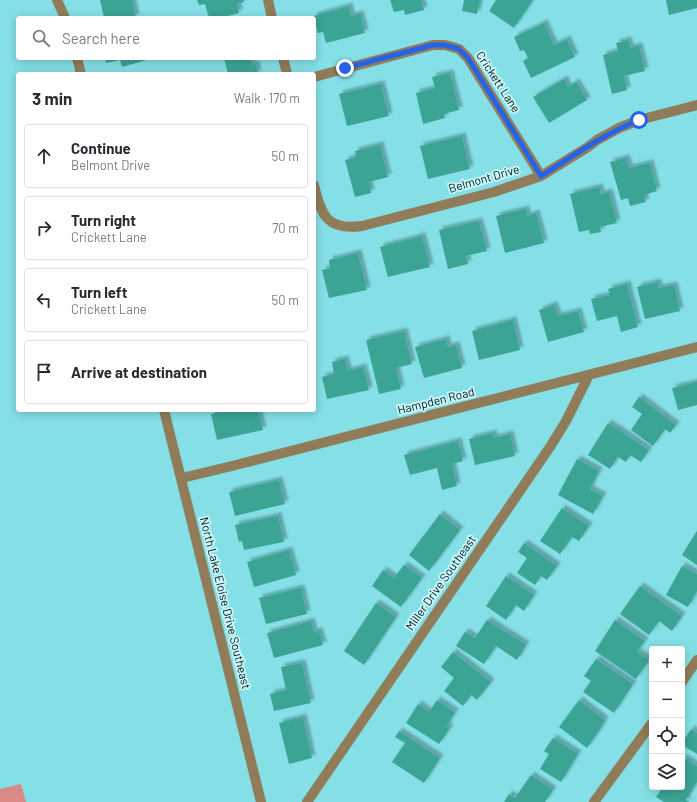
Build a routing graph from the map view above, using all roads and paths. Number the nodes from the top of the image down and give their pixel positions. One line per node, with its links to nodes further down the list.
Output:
1 (57, 0): 3 (street)
2 (268, 0): 4 (street)
3 (64, 16)
4 (272, 16)
5 (78, 60): 7 (street)
6 (284, 60): 8 (street)
7 (80, 72)
8 (286, 72)
9 (316, 75): 11 (street, Crickett Lane)
10 (697, 105): 11 (street, Belmont Drive)
11 (541, 176): 12 (street, Belmont Drive)
12 (316, 194)
13 (697, 347): 14 (street, Hampden Road)
14 (589, 375): 16 (street, Hampden Road); 21 (street, Miller Drive Southeast)
15 (165, 412): 16 (street, North Lake Eloise Drive Southeast)
16 (182, 478): 20 (street, North Lake Eloise Drive Southeast)
17 (697, 660): 18 (street)
18 (685, 678)
19 (649, 727): 22 (street)
20 (261, 802)
21 (307, 802)
22 (594, 802)

